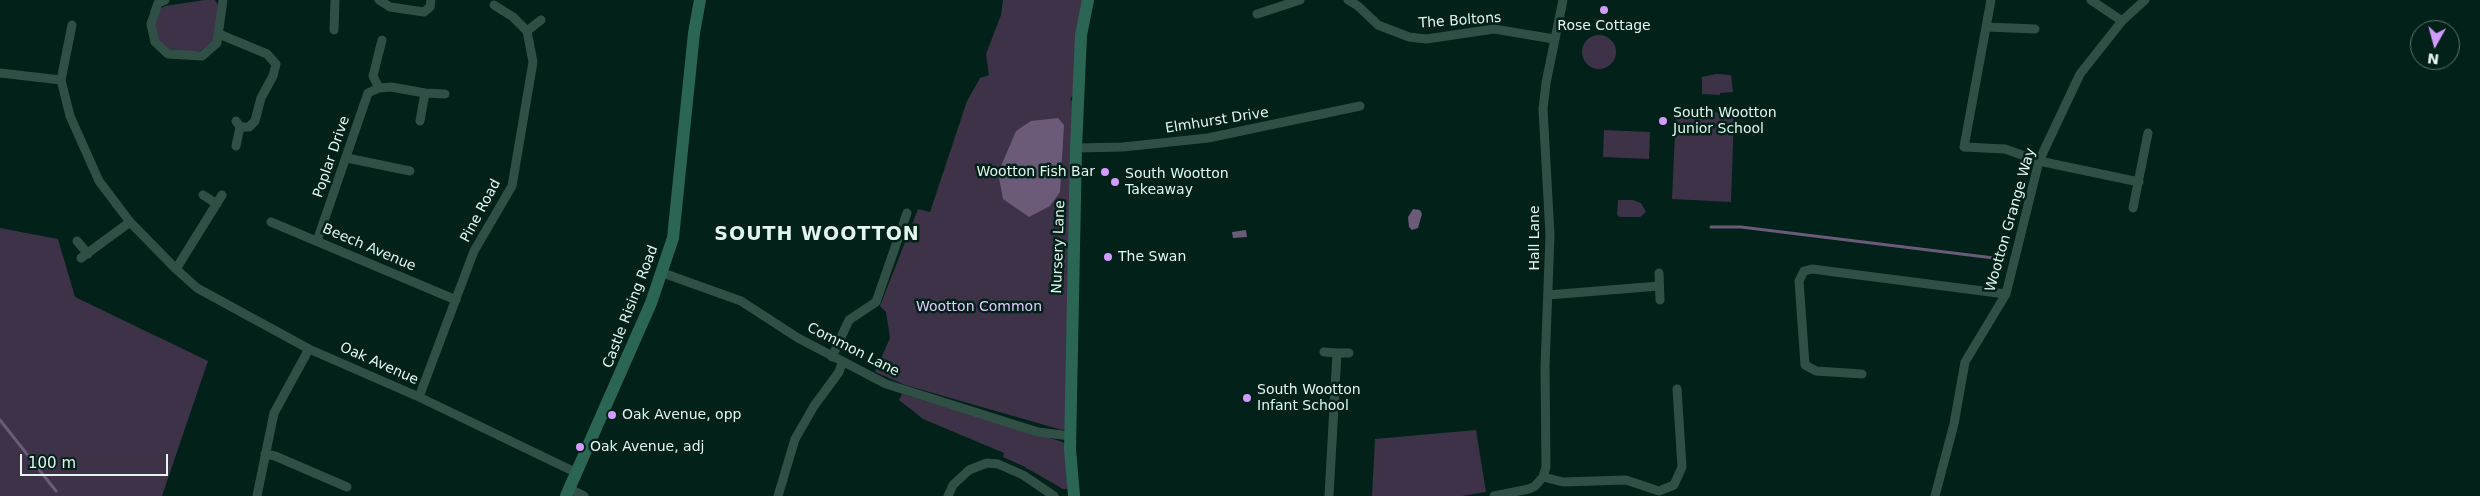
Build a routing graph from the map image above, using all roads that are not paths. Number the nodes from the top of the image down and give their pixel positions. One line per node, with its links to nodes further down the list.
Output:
1 (160, 0): 2 (street); 25 (street)
2 (164, 0)
3 (223, 0): 25 (street)
4 (335, 0): 23 (street)
5 (379, 0): 6 (street)
6 (431, 0)
7 (700, 0): 52 (street, Castle Rising Road)
8 (1088, 0): 37 (street, Nursery Lane)
9 (1300, 0): 15 (street)
10 (1348, 0): 26 (street, The Boltons)
11 (1563, 0): 26 (street, Hall Lane)
12 (1991, 0): 21 (street)
13 (2091, 0): 19 (street)
14 (2145, 0): 19 (street, Wootton Grange Way)
15 (1283, 2): 17 (street)
16 (494, 5): 24 (street)
17 (1257, 14)
18 (541, 20): 24 (street)
19 (2122, 21): 39 (street, Wootton Grange Way)
20 (72, 25): 29 (street, Oak Avenue)
21 (1986, 26): 22 (street); 39 (street)
22 (2035, 29)
23 (334, 30)
24 (527, 31): 57 (street, Pine Road)
25 (219, 34): 36 (street)
26 (1554, 39): 56 (street, Hall Lane)
27 (382, 40): 30 (street)
28 (0, 73): 29 (street)
29 (61, 80): 47 (street, Oak Avenue)
30 (379, 88): 31 (street); 38 (street, Poplar Drive)
31 (425, 93): 32 (street); 34 (street)
32 (445, 94)
33 (1360, 106): 37 (street, Elmhurst Drive)
34 (420, 121)
35 (2148, 133): 41 (street)
36 (236, 146)
37 (1076, 148): 68 (street, Nursery Lane)
38 (347, 158): 40 (street); 50 (street, Poplar Drive)
39 (2039, 162): 41 (street); 55 (street, Wootton Grange Way)
40 (410, 171)
41 (2139, 182): 45 (street)
42 (203, 195): 44 (street)
43 (222, 195): 44 (street)
44 (217, 204): 51 (street)
45 (2134, 208)
46 (907, 212): 63 (street)
47 (130, 222): 49 (street); 51 (street, Oak Avenue)
48 (271, 222): 50 (street, Beech Avenue)
49 (77, 241)
50 (317, 241): 57 (street, Beech Avenue)
51 (176, 269): 59 (street, Oak Avenue)
52 (663, 273): 63 (street, Common Lane); 70 (street, Castle Rising Road)
53 (1658, 273): 54 (street)
54 (1659, 286): 56 (street); 58 (street)
55 (2006, 294): 65 (street); 82 (street, Wootton Grange Way)
56 (1548, 295): 71 (street, Hall Lane)
57 (456, 300): 67 (street, Pine Road)
58 (1660, 300)
59 (309, 349): 67 (street, Oak Avenue); 69 (street)
60 (1324, 352): 61 (street)
61 (1337, 352): 62 (street); 80 (street)
62 (1349, 353)
63 (832, 357): 64 (street, Common Lane)
64 (842, 363): 68 (street, Common Lane); 76 (street)
65 (1862, 374)
66 (1677, 389): 71 (street)
67 (419, 397): 70 (street, Oak Avenue)
68 (1070, 436): 79 (street, Nursery Lane)
69 (265, 454): 72 (street); 74 (street)
70 (577, 473): 73 (street, Castle Rising Road)
71 (1543, 477): 81 (street)
72 (348, 487)
73 (568, 492): 75 (street)
74 (257, 496)
75 (584, 496)
76 (778, 496)
77 (948, 496): 78 (street)
78 (1054, 496)
79 (1074, 496)
80 (1329, 496)
81 (1494, 496)
82 (1935, 496)

